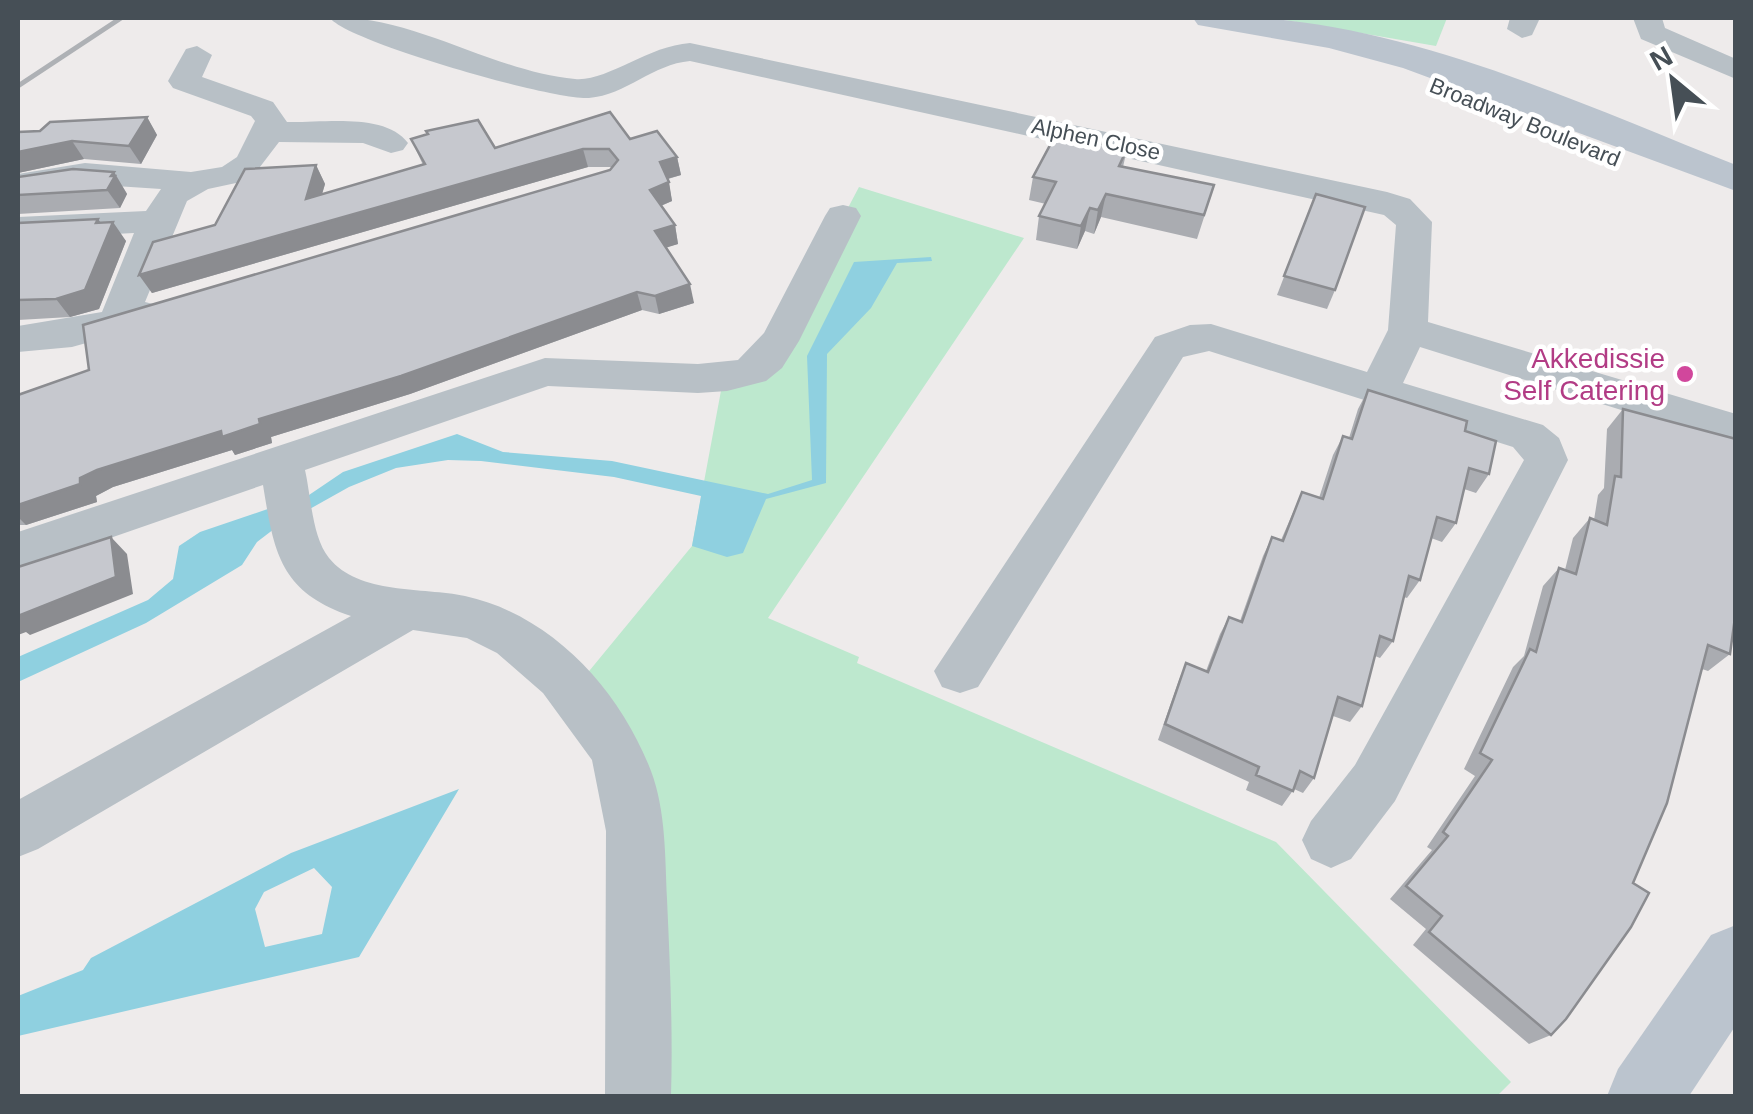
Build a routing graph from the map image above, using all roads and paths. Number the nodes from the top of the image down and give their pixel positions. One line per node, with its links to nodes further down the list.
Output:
1 (345, 18): 18 (street, Alphen Close)
2 (1210, 18): 4 (main road, Broadway Boulevard)
3 (1648, 18): 6 (street)
4 (1312, 38): 9 (main road, Broadway Boulevard); 12 (main road, Broadway Boulevard)
5 (197, 55): 7 (street)
6 (1736, 70)
7 (267, 132): 8 (street); 11 (street)
8 (390, 143)
9 (1736, 179)
10 (18, 184): 11 (street)
11 (195, 184): 14 (street)
12 (1736, 210)
13 (843, 216): 22 (street)
14 (160, 221): 15 (street); 17 (street)
15 (18, 228)
16 (174, 305): 17 (street)
17 (118, 322): 19 (street)
18 (1408, 330): 20 (street); 21 (street)
19 (18, 339)
20 (1380, 392): 25 (street); 27 (street)
21 (1736, 430)
22 (289, 495): 23 (street); 24 (street)
23 (18, 551)
24 (403, 611): 26 (street); 29 (street)
25 (960, 671)
26 (18, 830)
27 (1331, 840)
28 (1736, 960): 30 (main road)
29 (638, 1096)
30 (1645, 1096)

